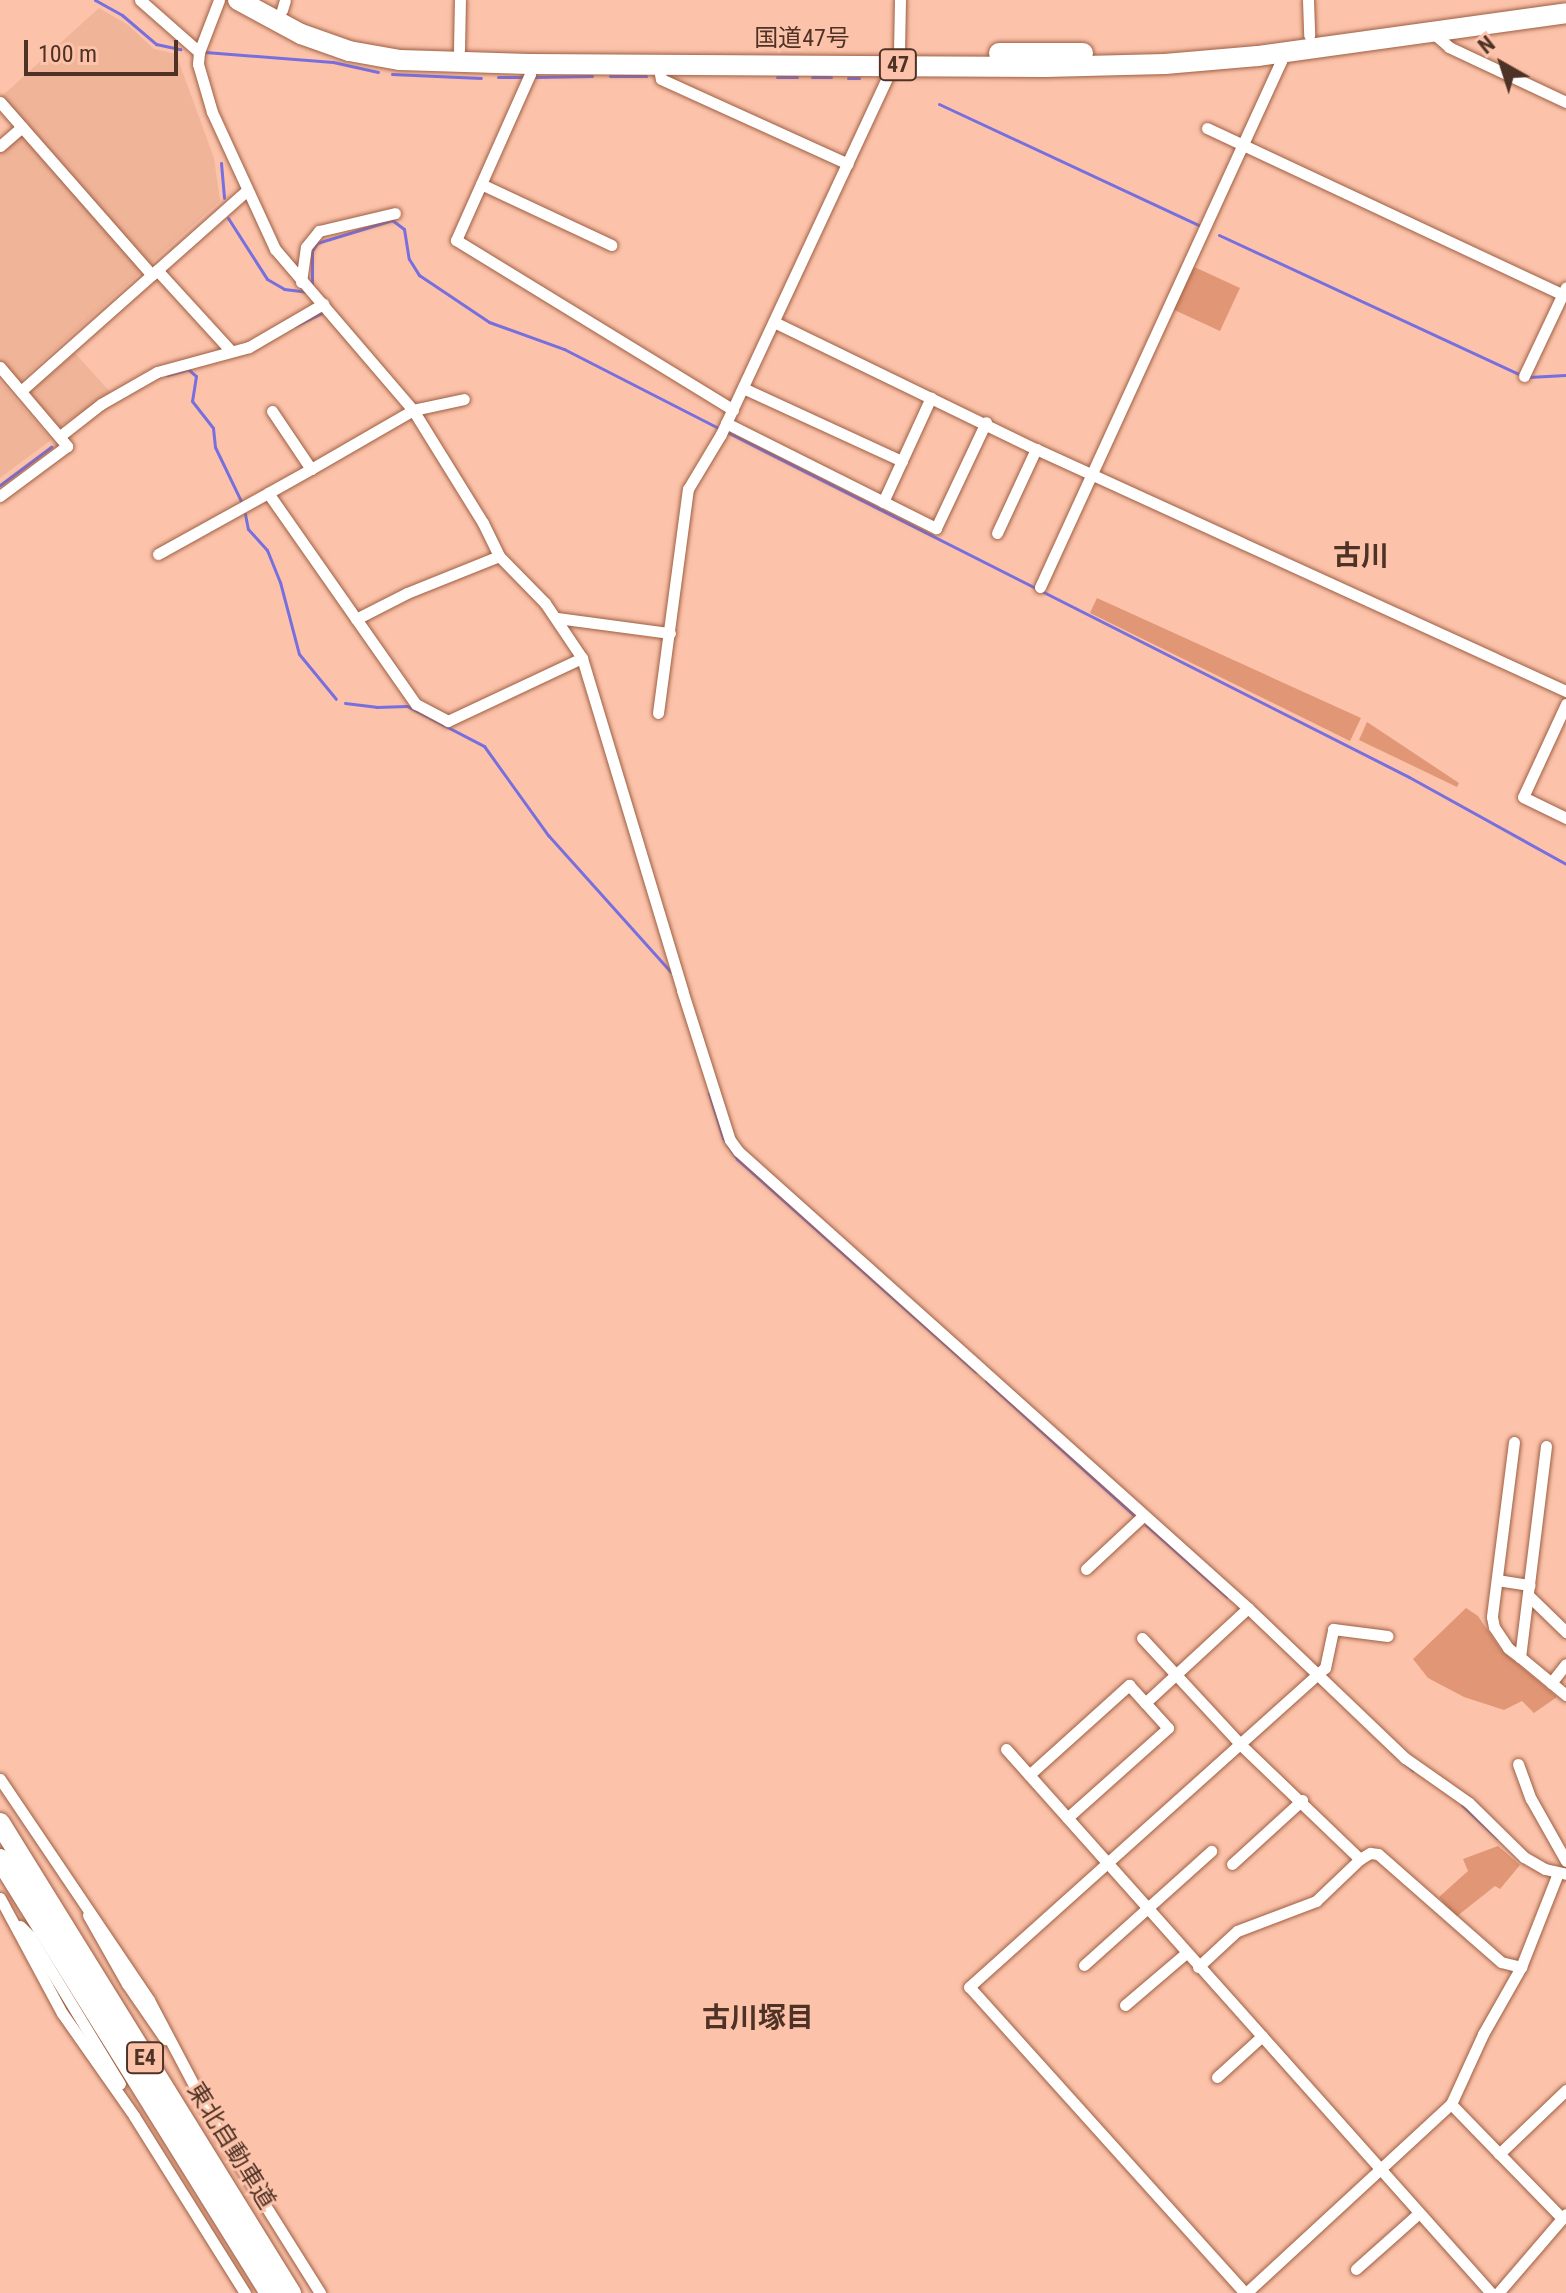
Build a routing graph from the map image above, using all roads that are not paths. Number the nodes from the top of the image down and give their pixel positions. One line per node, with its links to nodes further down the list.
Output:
1 (140, 0): 13 (street)
2 (219, 0): 13 (street)
3 (238, 0): 16 (highway, 国道47号 / 47)
4 (460, 0): 12 (street)
5 (900, 0): 15 (street)
6 (1308, 0): 11 (street)
7 (1558, 0): 11 (highway, 国道47号 / 47)
8 (277, 3): 12 (highway, 国道47号 / 47)
9 (1566, 13): 10 (highway, 国道47号 / 47)
10 (1431, 31): 14 (highway, 国道47号 / 47); 19 (street)
11 (1309, 35): 15 (highway, 国道47号 / 47)
12 (459, 50): 15 (highway, 国道47号 / 47)
13 (199, 52): 26 (street)
14 (1278, 53): 15 (highway, 国道47号 / 47); 22 (street)
15 (896, 59): 17 (highway, 国道47号 / 47); 24 (street)
16 (529, 64): 17 (highway, 国道47号 / 47); 25 (street)
17 (658, 64): 24 (street)
18 (0, 102): 20 (street)
19 (1566, 102)
20 (22, 127): 23 (street); 29 (street)
21 (1207, 128): 22 (street)
22 (1243, 143): 31 (street); 50 (street)
23 (0, 146)
24 (848, 164): 33 (street)
25 (481, 184): 28 (street); 42 (street)
26 (246, 191): 29 (street); 30 (street)
27 (395, 213): 30 (street)
28 (611, 245)
29 (155, 273): 34 (street); 38 (street)
30 (307, 288): 32 (street)
31 (1565, 293): 36 (street)
32 (323, 304): 34 (street); 41 (street)
33 (774, 322): 37 (street); 39 (street)
34 (231, 351): 46 (street)
35 (0, 367): 38 (street)
36 (1524, 376)
37 (743, 388): 42 (street); 48 (street)
38 (22, 390): 46 (street)
39 (931, 397): 44 (street); 48 (street)
40 (464, 399): 41 (street)
41 (413, 410): 49 (street); 56 (street)
42 (733, 410): 45 (street)
43 (272, 411): 49 (street)
44 (986, 422): 47 (street); 53 (street)
45 (724, 428): 53 (street); 60 (street)
46 (60, 436): 52 (street)
47 (1036, 449): 50 (street); 54 (street)
48 (902, 461): 53 (street)
49 (311, 469): 51 (street)
50 (1092, 473): 57 (street); 62 (street)
51 (268, 493): 55 (street); 59 (street)
52 (0, 496)
53 (883, 502)
54 (997, 533)
55 (158, 554)
56 (499, 556): 58 (street); 59 (street)
57 (1040, 587)
58 (557, 618): 60 (street); 61 (street)
59 (356, 619): 61 (street)
60 (670, 633): 64 (street)
61 (582, 658): 68 (street)
62 (1566, 691)
63 (1566, 704): 65 (street)
64 (658, 713)
65 (1566, 818)
66 (1514, 1442): 70 (street)
67 (1546, 1446): 71 (street)
68 (1144, 1515): 69 (street); 72 (street)
69 (1086, 1569)
70 (1497, 1580): 71 (street); 76 (street)
71 (1529, 1590): 73 (street); 76 (street)
72 (1248, 1608): 78 (street); 79 (street)
73 (1566, 1632)
74 (1388, 1636): 79 (street)
75 (1142, 1638): 78 (street)
76 (1520, 1657): 80 (street)
77 (1566, 1664): 80 (street)
78 (1175, 1675): 82 (street); 83 (street)
79 (1318, 1675): 83 (street); 97 (street)
80 (1551, 1683): 81 (street)
81 (1566, 1695)
82 (1145, 1703): 86 (street); 89 (street)
83 (1241, 1745): 88 (street); 96 (street)
84 (1006, 1749): 86 (street)
85 (1518, 1764): 94 (street)
86 (1029, 1775): 89 (street)
87 (0, 1779): 99 (street)
88 (1302, 1800): 93 (street); 95 (street)
89 (1067, 1818): 96 (street)
90 (0, 1823): 121 (highway, 東北自動車道 / E4)
91 (1211, 1851): 100 (street)
92 (0, 1859): 120 (highway, 東北自動車道 / E4)
93 (1360, 1859): 104 (street); 105 (street)
94 (1566, 1861)
95 (1232, 1864)
96 (1107, 1865): 100 (street); 123 (street)
97 (1562, 1873): 105 (street)
98 (0, 1898): 101 (street)
99 (82, 1900): 108 (street); 108 (street)
100 (1146, 1908): 102 (street); 103 (street)
101 (9, 1915): 112 (street); 112 (street)
102 (1186, 1953): 104 (street); 106 (street)
103 (1084, 1965)
104 (1198, 1967): 107 (street)
105 (1521, 1967): 111 (street)
106 (1125, 2005)
107 (1262, 2036): 109 (street); 114 (street)
108 (174, 2047): 122 (street)
109 (1217, 2077)
110 (1566, 2090): 113 (street)
111 (1451, 2104): 113 (street); 114 (street)
112 (134, 2116): 119 (street)
113 (1499, 2154): 116 (street)
114 (1381, 2171): 115 (street); 123 (street)
115 (1419, 2213): 118 (street); 124 (street)
116 (1562, 2219): 117 (street); 125 (street)
117 (1566, 2235)
118 (1356, 2269)
119 (245, 2293)
120 (270, 2293)
121 (291, 2293)
122 (320, 2293)
123 (1246, 2293)
124 (1491, 2293)
125 (1498, 2293)

